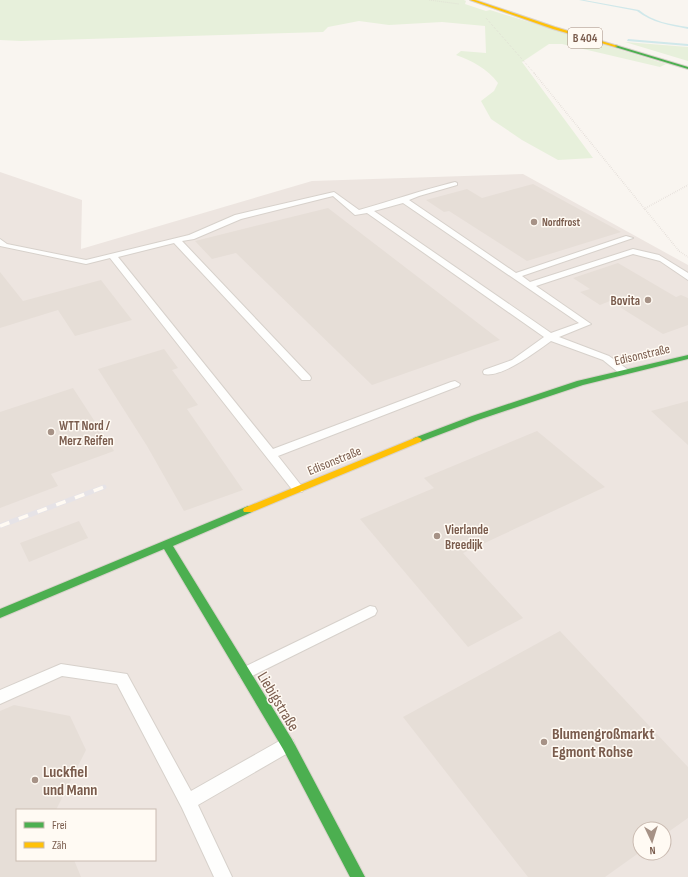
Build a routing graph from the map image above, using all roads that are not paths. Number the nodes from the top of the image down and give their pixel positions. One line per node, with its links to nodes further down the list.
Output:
1 (472, 0): 2 (street, B 404)
2 (688, 68)
3 (455, 184): 4 (lane)
4 (404, 200): 5 (lane); 10 (lane)
5 (368, 210): 7 (lane); 13 (lane)
6 (629, 238): 10 (lane)
7 (176, 240): 9 (lane); 17 (lane)
8 (0, 241): 9 (lane)
9 (112, 255): 19 (lane)
10 (516, 276): 12 (lane)
11 (688, 277): 12 (lane)
12 (529, 285): 13 (lane)
13 (550, 337): 15 (lane); 16 (lane)
14 (688, 357): 15 (street, Edisonstraße)
15 (623, 371): 20 (street, Edisonstraße)
16 (488, 372)
17 (306, 378)
18 (455, 384): 19 (lane)
19 (272, 454): 20 (lane)
20 (298, 489): 21 (street, Edisonstraße)
21 (167, 545): 23 (street, Edisonstraße); 24 (street, Liebigstraße)
22 (370, 611): 24 (lane)
23 (0, 614)
24 (245, 673): 26 (street, Liebigstraße)
25 (0, 698): 27 (lane)
26 (288, 745): 27 (lane); 29 (street, Liebigstraße)
27 (188, 802): 28 (lane)
28 (222, 877)
29 (358, 877)

